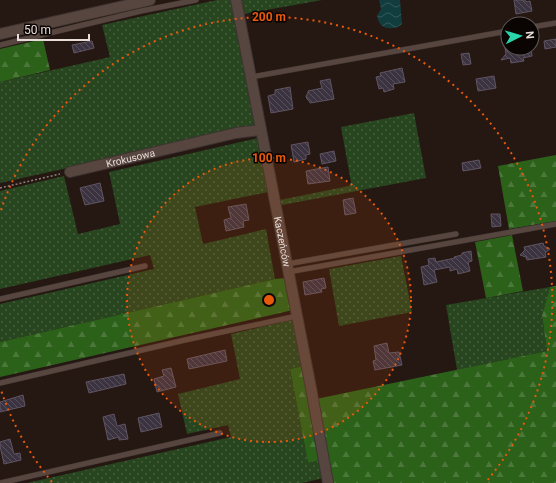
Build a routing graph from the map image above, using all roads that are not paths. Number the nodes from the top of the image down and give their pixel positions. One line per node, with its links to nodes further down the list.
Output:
1 (150, 0): 7 (street)
2 (196, 0): 8 (lane)
3 (236, 0): 9 (street, Kaczeńców)
4 (556, 23): 5 (lane)
5 (540, 26)
6 (500, 32): 9 (lane)
7 (0, 34)
8 (0, 45)
9 (251, 77): 10 (street, Kaczeńców)
10 (260, 130): 11 (street, Krokusowa); 15 (street, Kaczeńców)
11 (70, 172)
12 (556, 224): 15 (lane)
13 (456, 234): 15 (lane)
14 (145, 266): 16 (lane)
15 (287, 268): 17 (street, Kaczeńców)
16 (0, 299)
17 (297, 316): 18 (lane); 21 (street, Kaczeńców)
18 (0, 383)
19 (220, 433): 20 (lane)
20 (0, 483)
21 (328, 483)

